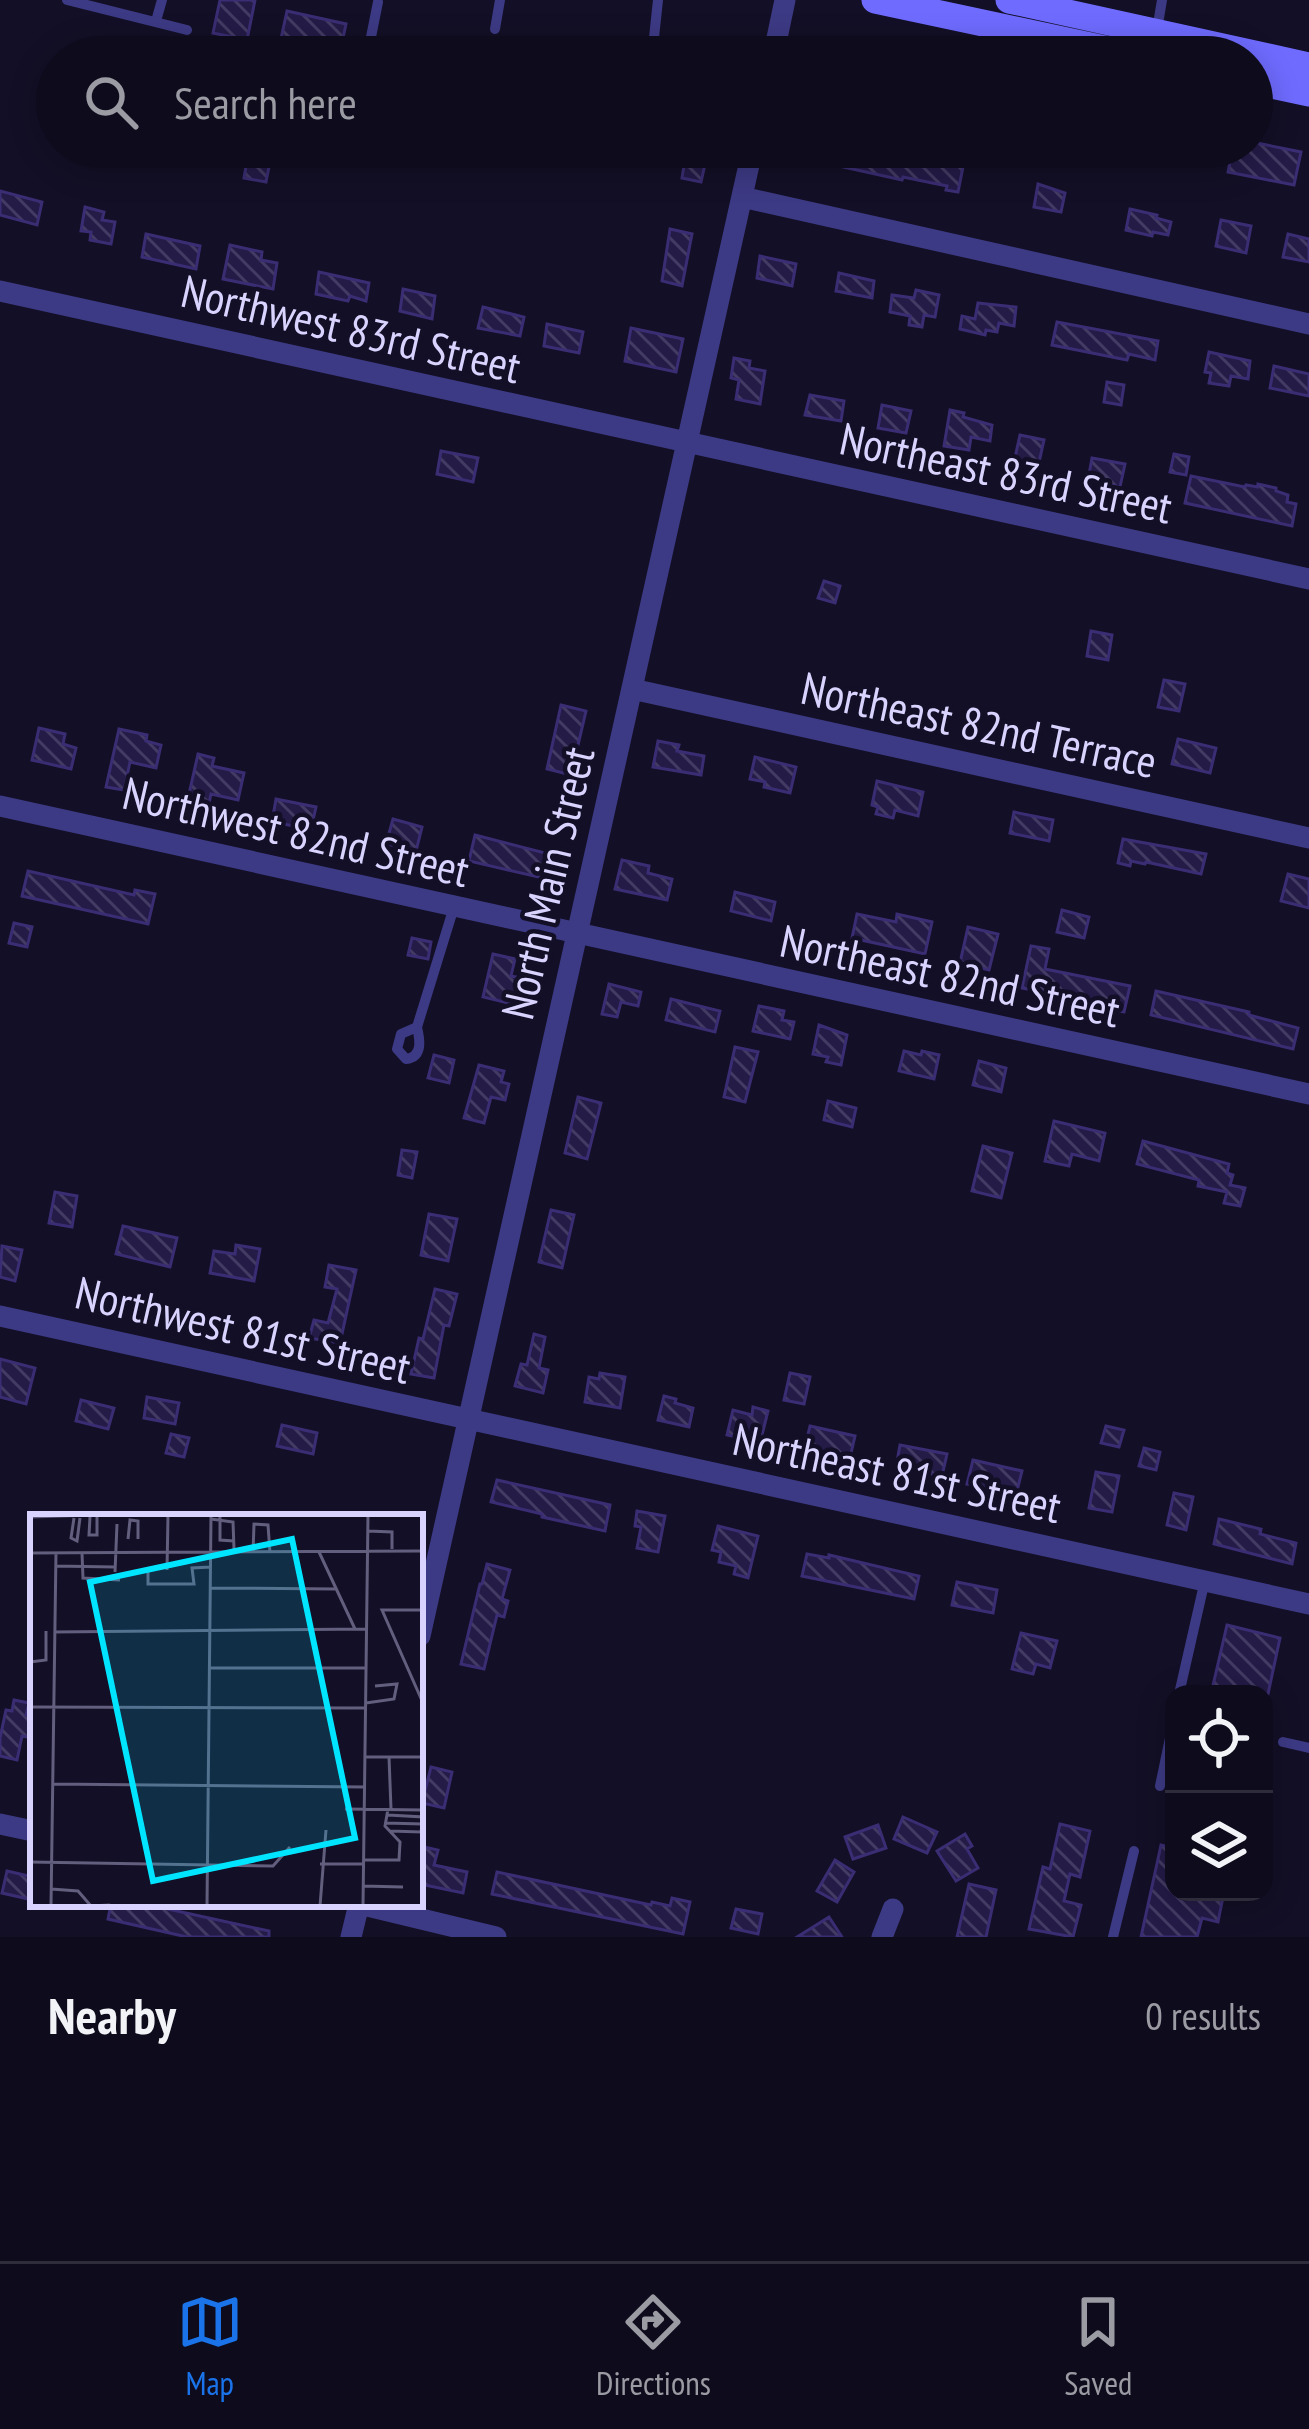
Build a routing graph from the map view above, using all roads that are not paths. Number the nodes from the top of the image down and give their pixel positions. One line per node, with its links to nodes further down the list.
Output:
1 (67, 0): 11 (lane)
2 (162, 0): 11 (lane)
3 (500, 0): 13 (lane)
4 (658, 0): 15 (lane)
5 (785, 0): 16 (street)
6 (875, 0): 10 (main road)
7 (1009, 0): 10 (main road)
8 (1162, 0): 19 (lane)
9 (378, 2): 14 (lane)
10 (1052, 15): 17 (main road); 18 (main road)
11 (157, 21): 12 (lane)
12 (187, 29)
13 (494, 29)
14 (371, 36)
15 (655, 36)
16 (777, 36)
17 (1097, 36)
18 (1126, 36)
19 (1155, 36)
20 (1273, 61): 21 (main road)
21 (1309, 66)
22 (1273, 85): 23 (main road)
23 (1309, 93)
24 (748, 168): 25 (street, North Main Street)
25 (742, 197): 27 (street); 28 (street, North Main Street)
26 (0, 291): 28 (street, Northwest 83rd Street)
27 (1309, 324)
28 (686, 443): 29 (street, Northeast 83rd Street); 30 (street, North Main Street)
29 (1309, 579)
30 (632, 689): 32 (street, Northeast 82nd Terrace); 34 (street, North Main Street)
31 (0, 806): 33 (street, Northwest 82nd Street)
32 (1309, 838)
33 (454, 907): 34 (street, Northwest 82nd Street); 35 (lane)
34 (575, 934): 36 (street, Northeast 82nd Street); 38 (street, North Main Street)
35 (416, 1028)
36 (1309, 1094)
37 (0, 1316): 38 (street, Northwest 81st Street)
38 (469, 1420): 39 (street, Northeast 81st Street); 41 (street, North Main Street)
39 (1205, 1580): 40 (street, Northeast 81st Street); 42 (lane)
40 (1309, 1604)
41 (423, 1623)
42 (1181, 1685)
43 (1283, 1742): 44 (lane)
44 (1309, 1748)
45 (1165, 1762): 46 (lane)
46 (1160, 1786)
47 (0, 1824): 48 (street)
48 (30, 1831)
49 (1134, 1851): 56 (lane)
50 (358, 1907): 53 (street)
51 (371, 1907): 54 (street)
52 (893, 1909): 55 (street)
53 (351, 1937)
54 (496, 1937)
55 (882, 1937)
56 (1113, 1937)

